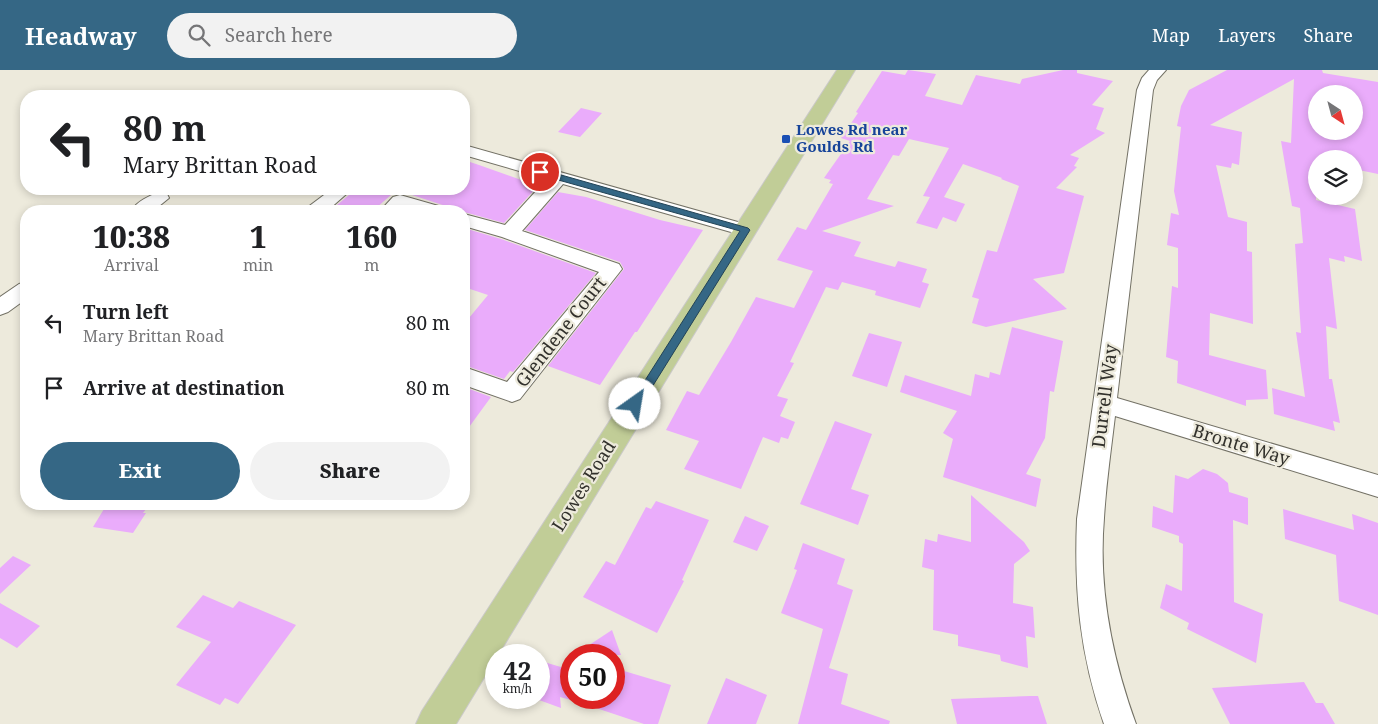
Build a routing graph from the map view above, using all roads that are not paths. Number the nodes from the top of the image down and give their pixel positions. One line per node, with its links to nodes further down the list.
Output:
1 (846, 70): 12 (main road, Lowes Road)
2 (1158, 70): 17 (street, Durrell Way)
3 (470, 152): 4 (street)
4 (559, 177): 12 (street); 13 (street)
5 (335, 195): 8 (street)
6 (160, 198): 7 (street)
7 (149, 205)
8 (323, 205)
9 (396, 205): 10 (street)
10 (414, 205)
11 (470, 222): 13 (street, Glendene Court)
12 (745, 230): 19 (main road, Lowes Road)
13 (509, 233): 16 (street, Glendene Court)
14 (20, 293): 15 (street)
15 (0, 307)
16 (470, 378)
17 (1104, 403): 18 (street, Bronte Way); 20 (street, Durrell Way)
18 (1378, 486)
19 (435, 724)
20 (1120, 724)

